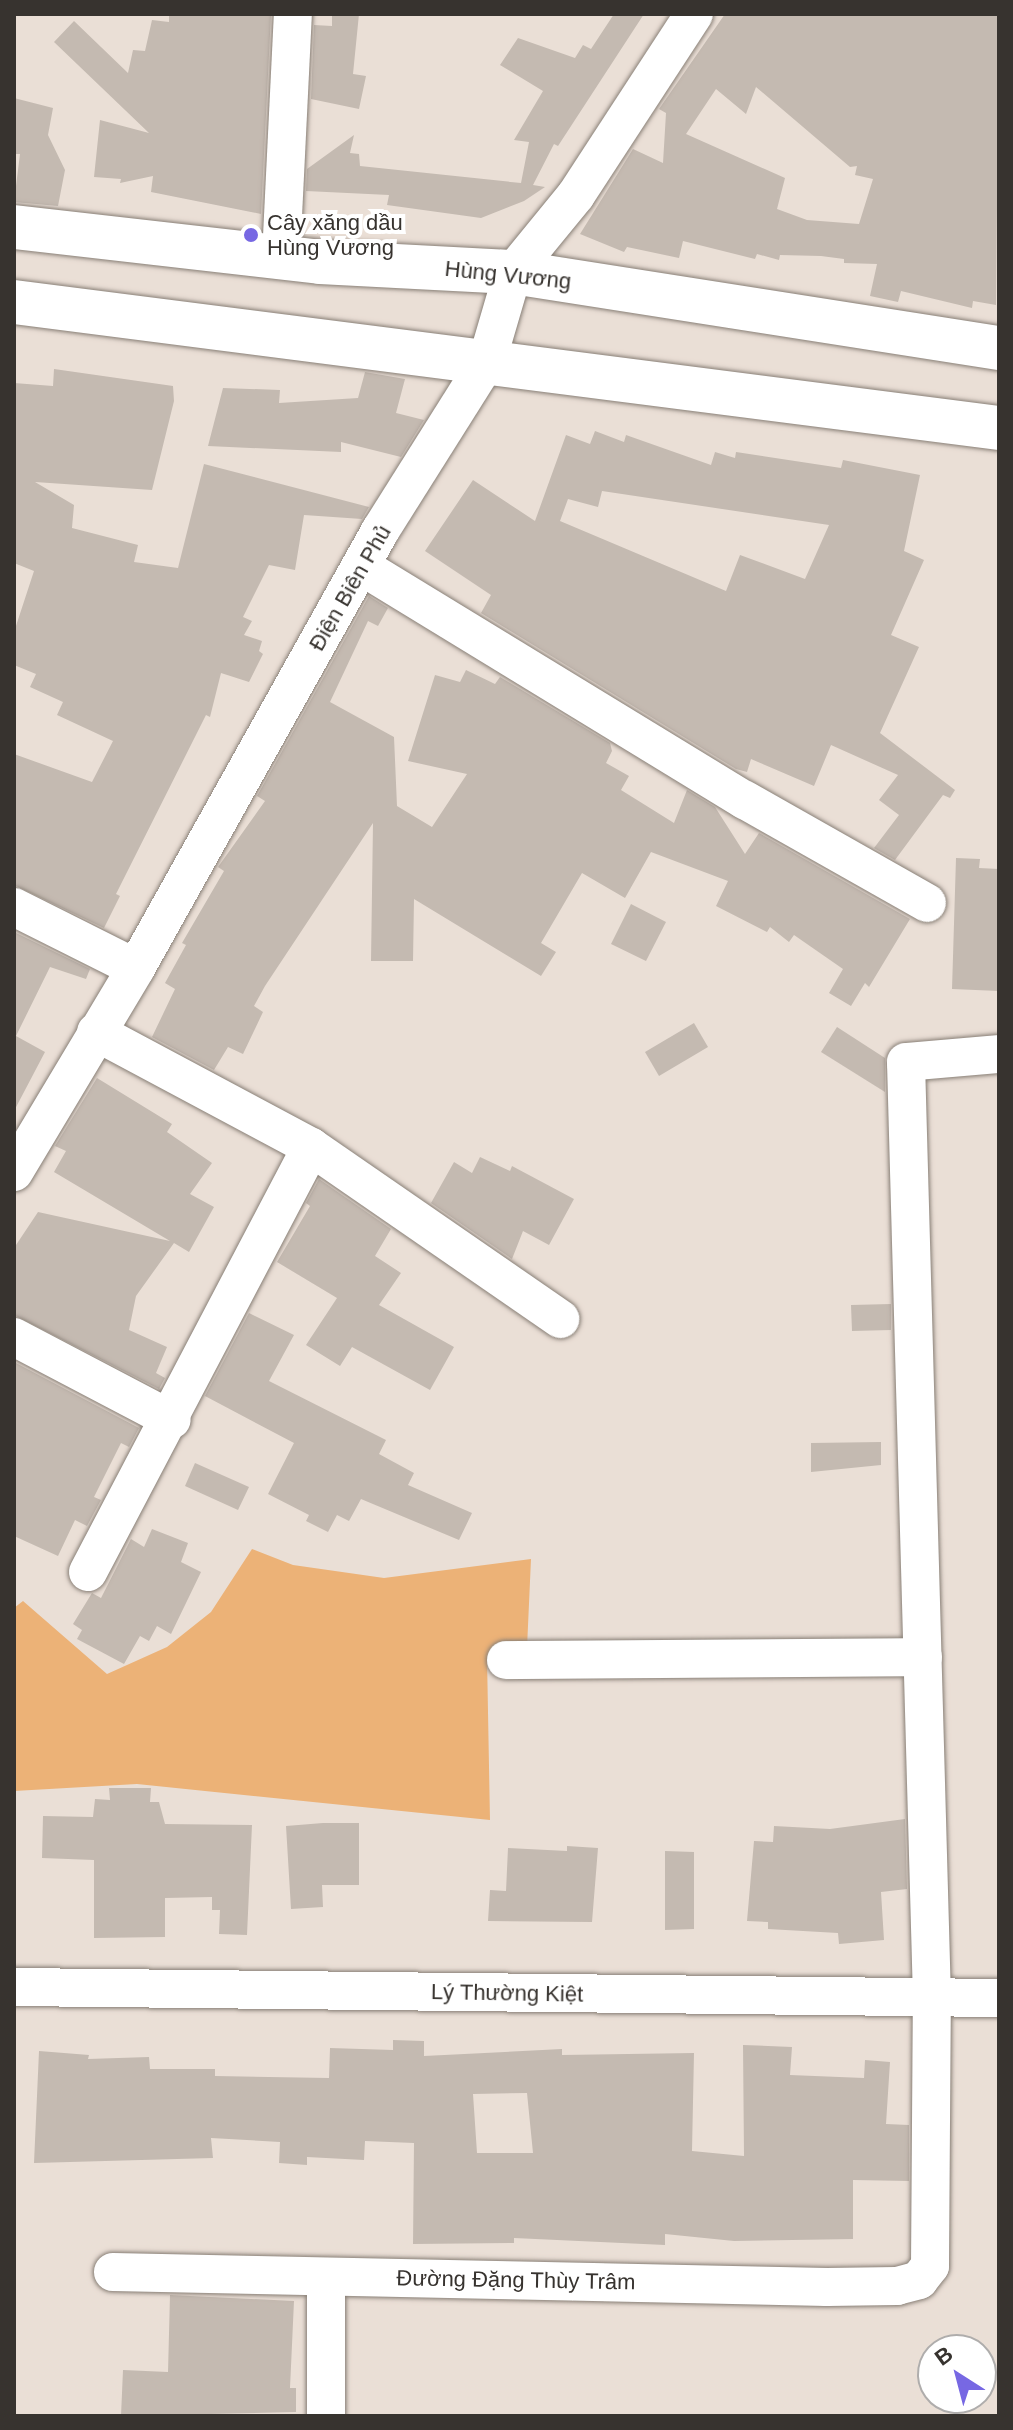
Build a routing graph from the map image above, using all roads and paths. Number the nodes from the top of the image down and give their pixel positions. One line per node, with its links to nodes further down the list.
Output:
1 (293, 14): 4 (street)
2 (694, 14): 5 (street, Điện Biên Phủ)
3 (14, 227): 4 (main road, Hùng Vương)
4 (281, 257): 5 (main road, Hùng Vương)
5 (513, 272): 7 (main road, Hùng Vương); 8 (street, Điện Biên Phủ)
6 (14, 302): 8 (main road)
7 (999, 348)
8 (487, 361): 9 (main road); 10 (street, Điện Biên Phủ)
9 (999, 428)
10 (361, 566): 11 (street); 13 (street, Điện Biên Phủ)
11 (927, 903)
12 (14, 907): 13 (street)
13 (136, 968): 14 (street, Điện Biên Phủ)
14 (96, 1032): 16 (street); 17 (street, Điện Biên Phủ)
15 (999, 1054): 22 (street)
16 (311, 1147): 18 (street); 20 (street)
17 (14, 1172)
18 (560, 1319)
19 (14, 1337): 20 (street)
20 (172, 1420): 21 (street)
21 (88, 1572)
22 (923, 1657): 23 (street); 26 (street)
23 (506, 1660)
24 (14, 1987): 26 (street, Lý Thường Kiệt)
25 (999, 1998): 26 (street, Lý Thường Kiệt)
26 (932, 1999): 28 (street, Đường Đặng Thùy Trâm)
27 (113, 2272): 28 (street, Đường Đặng Thùy Trâm)
28 (326, 2277): 29 (street)
29 (326, 2416)

